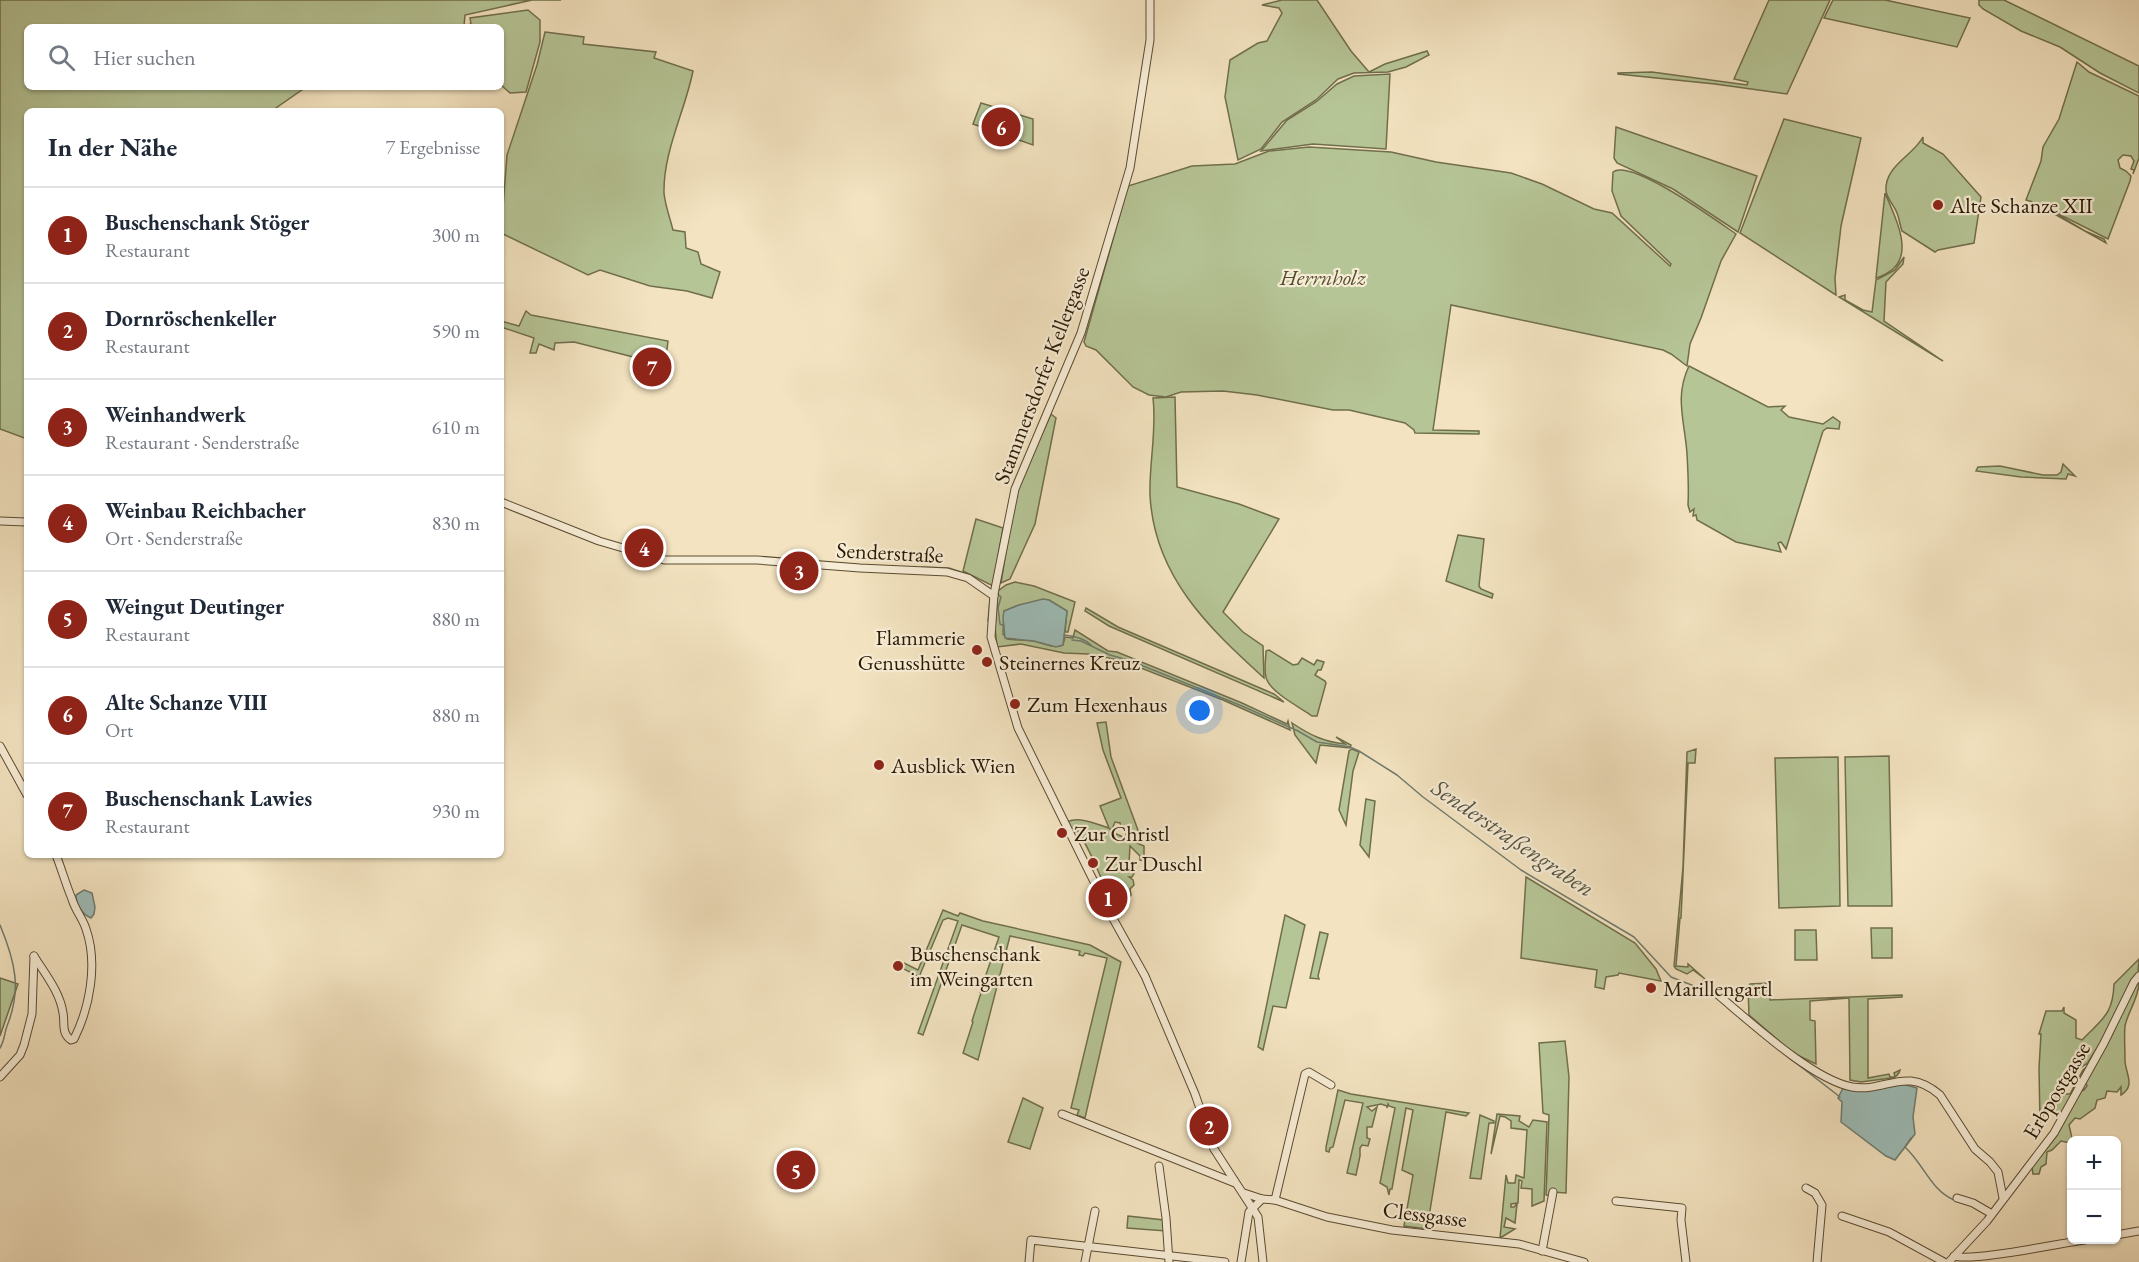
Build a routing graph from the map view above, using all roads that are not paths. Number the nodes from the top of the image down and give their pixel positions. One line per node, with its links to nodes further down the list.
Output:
1 (1150, 4): 5 (street, Stammersdorfer Kellergasse)
2 (504, 503): 5 (street, Senderstraße)
3 (0, 521): 4 (street)
4 (24, 522)
5 (995, 592): 15 (street, Stammersdorfer Kellergasse)
6 (0, 746): 7 (street)
7 (24, 790)
8 (57, 858): 11 (street)
9 (2139, 976): 19 (street, Erbpostgasse)
10 (1705, 984): 19 (street)
11 (0, 1077)
12 (1331, 1085): 22 (street)
13 (1062, 1114): 15 (street)
14 (1159, 1166): 33 (street)
15 (1236, 1184): 18 (street, Stammersdorfer Kellergasse)
16 (1806, 1188): 43 (street)
17 (1553, 1192): 32 (street)
18 (1244, 1193): 21 (street, Clessgasse); 24 (street, Stammersdorfer Kellergasse)
19 (2003, 1197): 26 (street, Erbpostgasse)
20 (1957, 1198): 26 (street)
21 (1262, 1199): 22 (street, Clessgasse); 24 (street)
22 (1275, 1200): 32 (street, Clessgasse)
23 (1617, 1201): 42 (street)
24 (1254, 1209): 39 (street); 40 (street, Stammersdorfer Kellergasse)
25 (1095, 1211): 31 (street)
26 (1992, 1215): 34 (street, Erbpostgasse)
27 (1842, 1216): 44 (street)
28 (2139, 1231): 29 (street)
29 (2121, 1234)
30 (2067, 1242): 35 (street)
31 (1087, 1246): 33 (street); 36 (street); 37 (street)
32 (1542, 1251): 41 (street, Clessgasse)
33 (1169, 1258): 38 (street)
34 (1951, 1259): 35 (street)
35 (2000, 1259)
36 (1029, 1262)
37 (1085, 1262)
38 (1225, 1262)
39 (1241, 1262)
40 (1263, 1262)
41 (1584, 1262)
42 (1686, 1262)
43 (1817, 1262)
44 (1944, 1262)

